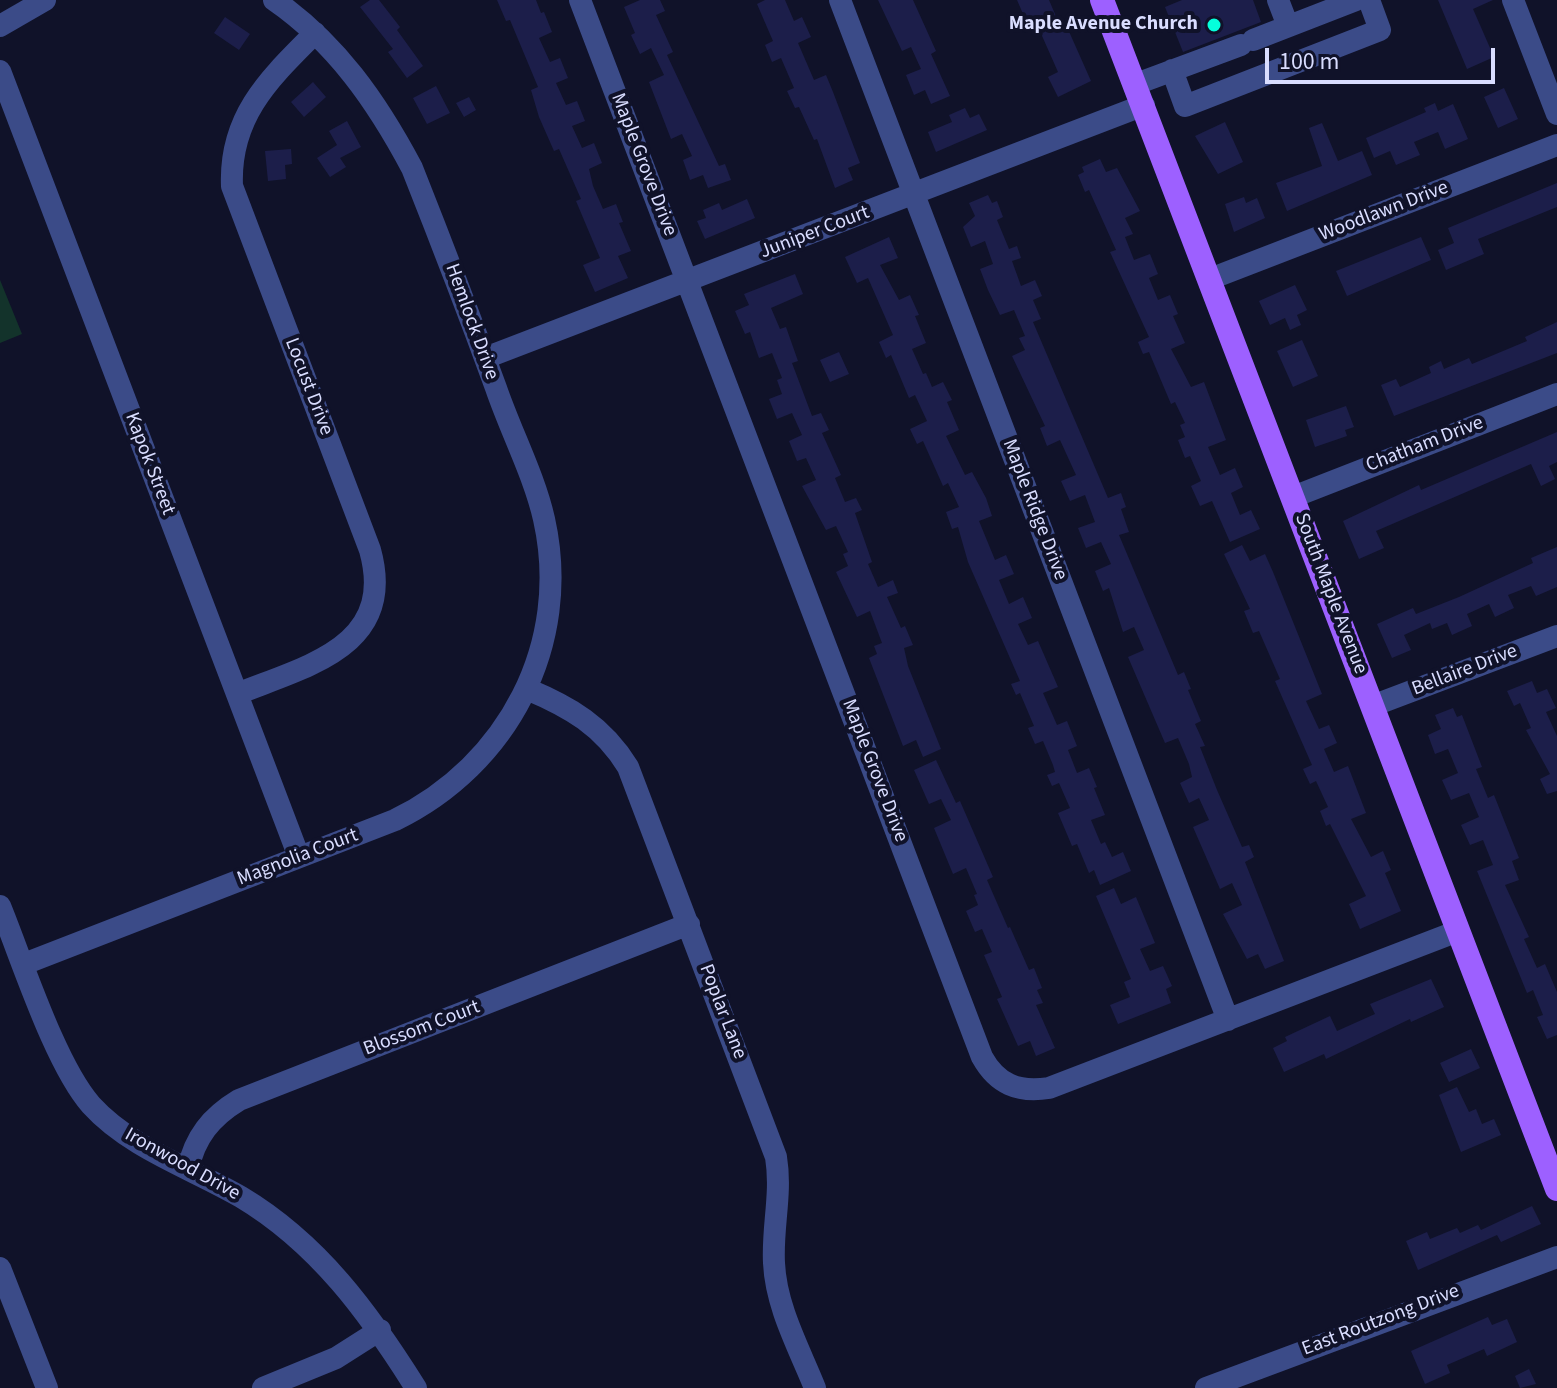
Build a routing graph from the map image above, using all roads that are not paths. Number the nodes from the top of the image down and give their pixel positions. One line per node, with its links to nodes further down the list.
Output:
1 (45, 0): 10 (street)
2 (274, 0): 12 (street, Hemlock Drive)
3 (580, 0): 21 (street, Maple Grove Drive)
4 (840, 0): 19 (street, Maple Ridge Drive)
5 (1102, 0): 16 (main road, South Maple Avenue)
6 (1278, 0): 11 (street)
7 (1356, 0): 11 (street, Juniper Court)
8 (1369, 0): 13 (street)
9 (1513, 0): 17 (street)
10 (0, 26)
11 (1282, 28): 13 (street); 14 (street, Juniper Court)
12 (315, 33): 22 (street, Hemlock Drive); 27 (street, Locust Drive)
13 (1290, 65): 14 (street)
14 (1172, 70): 16 (street, Juniper Court)
15 (0, 71): 27 (street, Kapok Street)
16 (1140, 95): 19 (street, Juniper Court); 20 (main road, South Maple Avenue)
17 (1557, 114)
18 (1557, 145): 20 (street, Woodlawn Drive)
19 (914, 195): 21 (street, Juniper Court); 34 (street, Maple Ridge Drive)
20 (1210, 279): 24 (main road, South Maple Avenue)
21 (687, 281): 22 (street, Juniper Court); 34 (street, Maple Grove Drive)
22 (485, 358): 26 (street, Hemlock Drive)
23 (1557, 394): 24 (street, Chatham Drive)
24 (1293, 497): 28 (main road, South Maple Avenue)
25 (1557, 636): 28 (street, Bellaire Drive)
26 (527, 689): 29 (street, Magnolia Court); 31 (street, Poplar Lane)
27 (237, 694): 29 (street, Kapok Street)
28 (1372, 706): 32 (main road, South Maple Avenue)
29 (299, 857): 33 (street, Magnolia Court)
30 (0, 906): 33 (street, Ironwood Drive)
31 (689, 924): 35 (street, Blossom Court); 43 (street, Poplar Lane)
32 (1458, 931): 34 (street, Maple Grove Drive); 36 (main road, South Maple Avenue)
33 (24, 964): 35 (street, Ironwood Drive)
34 (1228, 1020)
35 (188, 1169): 39 (street, Ironwood Drive)
36 (1557, 1189)
37 (1557, 1257): 44 (street, East Routzong Drive)
38 (0, 1268): 40 (street)
39 (380, 1330): 41 (street); 42 (street, Ironwood Drive)
40 (47, 1388)
41 (263, 1388)
42 (416, 1388)
43 (815, 1388)
44 (1206, 1388)

